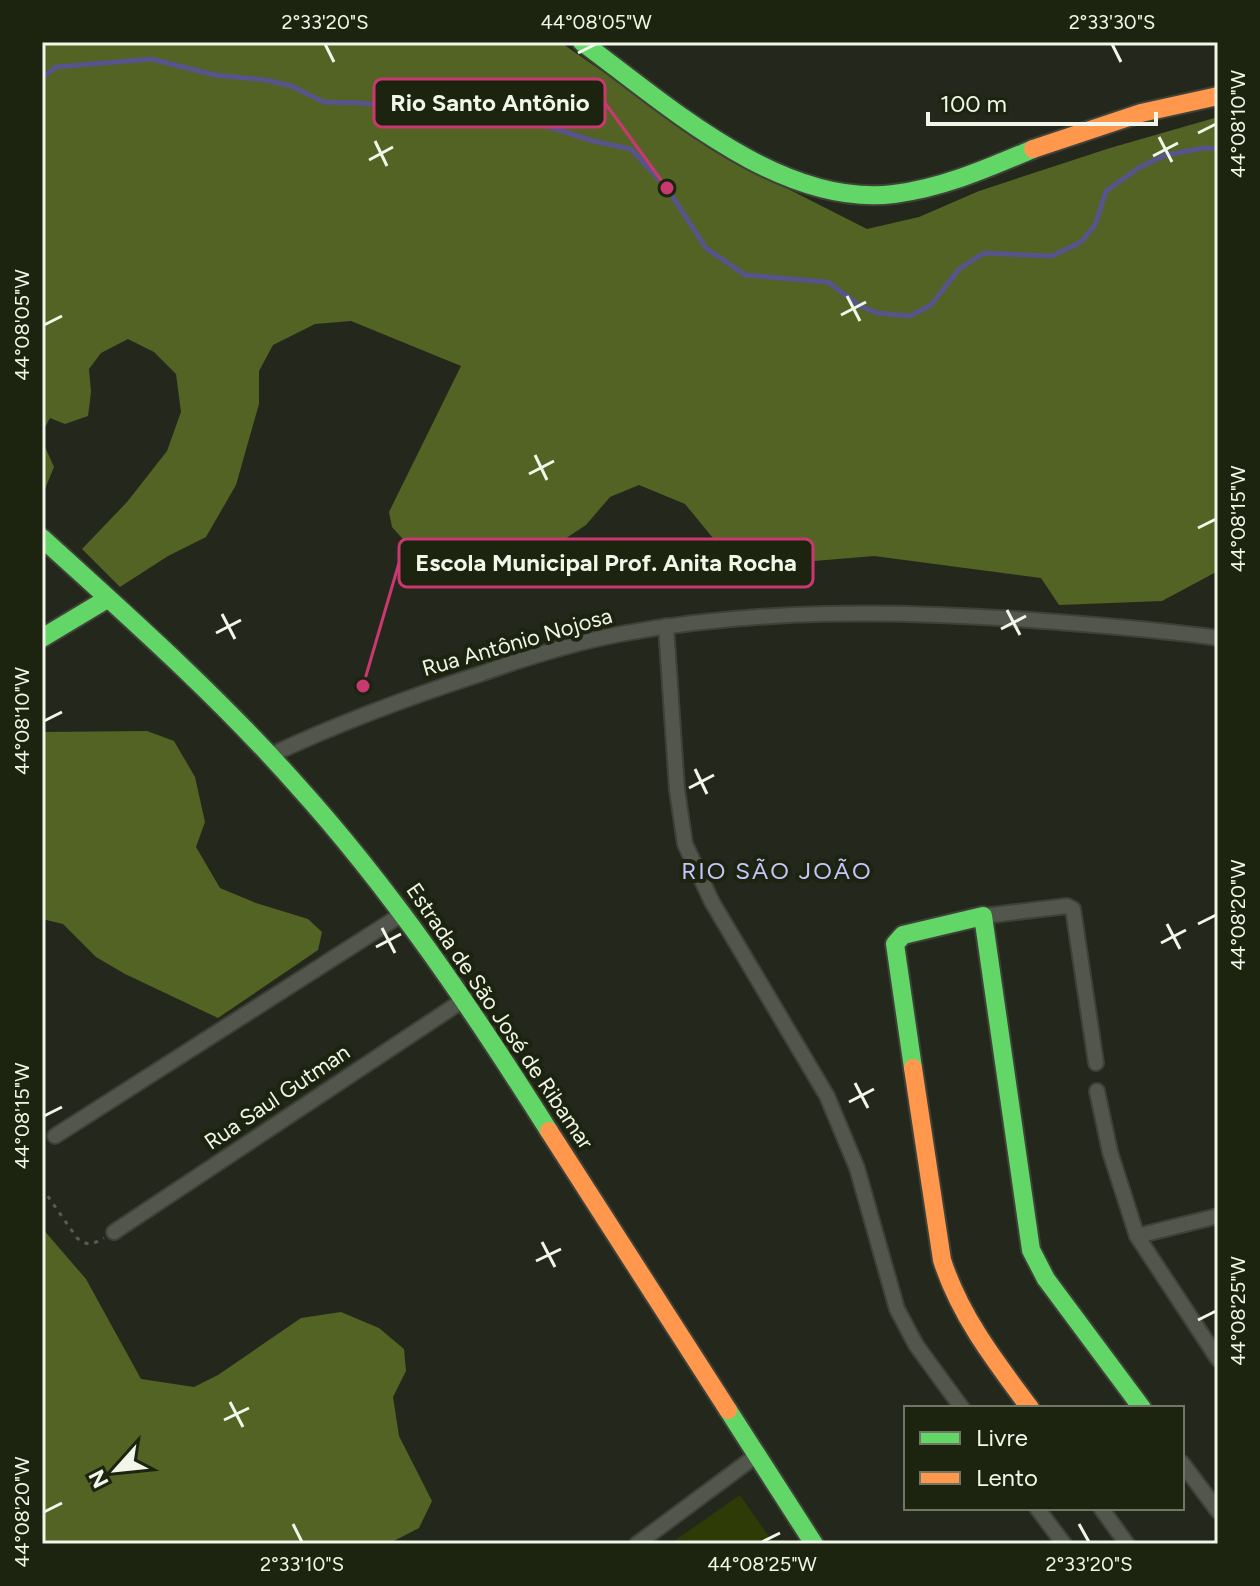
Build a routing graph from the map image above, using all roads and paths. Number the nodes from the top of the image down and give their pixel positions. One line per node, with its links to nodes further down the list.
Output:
1 (582, 42): 2 (main road)
2 (1218, 96)
3 (42, 538): 4 (main road, Estrada de São José de Ribamar)
4 (107, 599): 6 (main road); 8 (main road, Estrada de São José de Ribamar)
5 (666, 626): 7 (street, Rua Antônio Nojosa); 8 (street, Rua Antônio Nojosa); 20 (street)
6 (42, 638)
7 (1218, 638)
8 (271, 755): 9 (main road, Estrada de São José de Ribamar)
9 (404, 913): 11 (main road, Estrada de São José de Ribamar); 14 (street)
10 (983, 916): 12 (street); 21 (main road); 22 (main road)
11 (465, 999): 17 (street, Rua Saul Gutman); 23 (main road, Estrada de São José de Ribamar)
12 (1096, 1063)
13 (1097, 1091): 18 (street)
14 (55, 1136)
15 (42, 1188): 17 (path)
16 (1218, 1216): 18 (street)
17 (114, 1232)
18 (1137, 1236): 19 (street)
19 (1218, 1359)
20 (961, 1406)
21 (1029, 1406)
22 (1141, 1406)
23 (757, 1455): 28 (street); 29 (main road, Estrada de São José de Ribamar)
24 (1184, 1466): 27 (street)
25 (1038, 1510): 30 (street)
26 (1102, 1510): 31 (street)
27 (1218, 1511)
28 (637, 1544)
29 (814, 1544)
30 (1064, 1544)
31 (1127, 1544)

